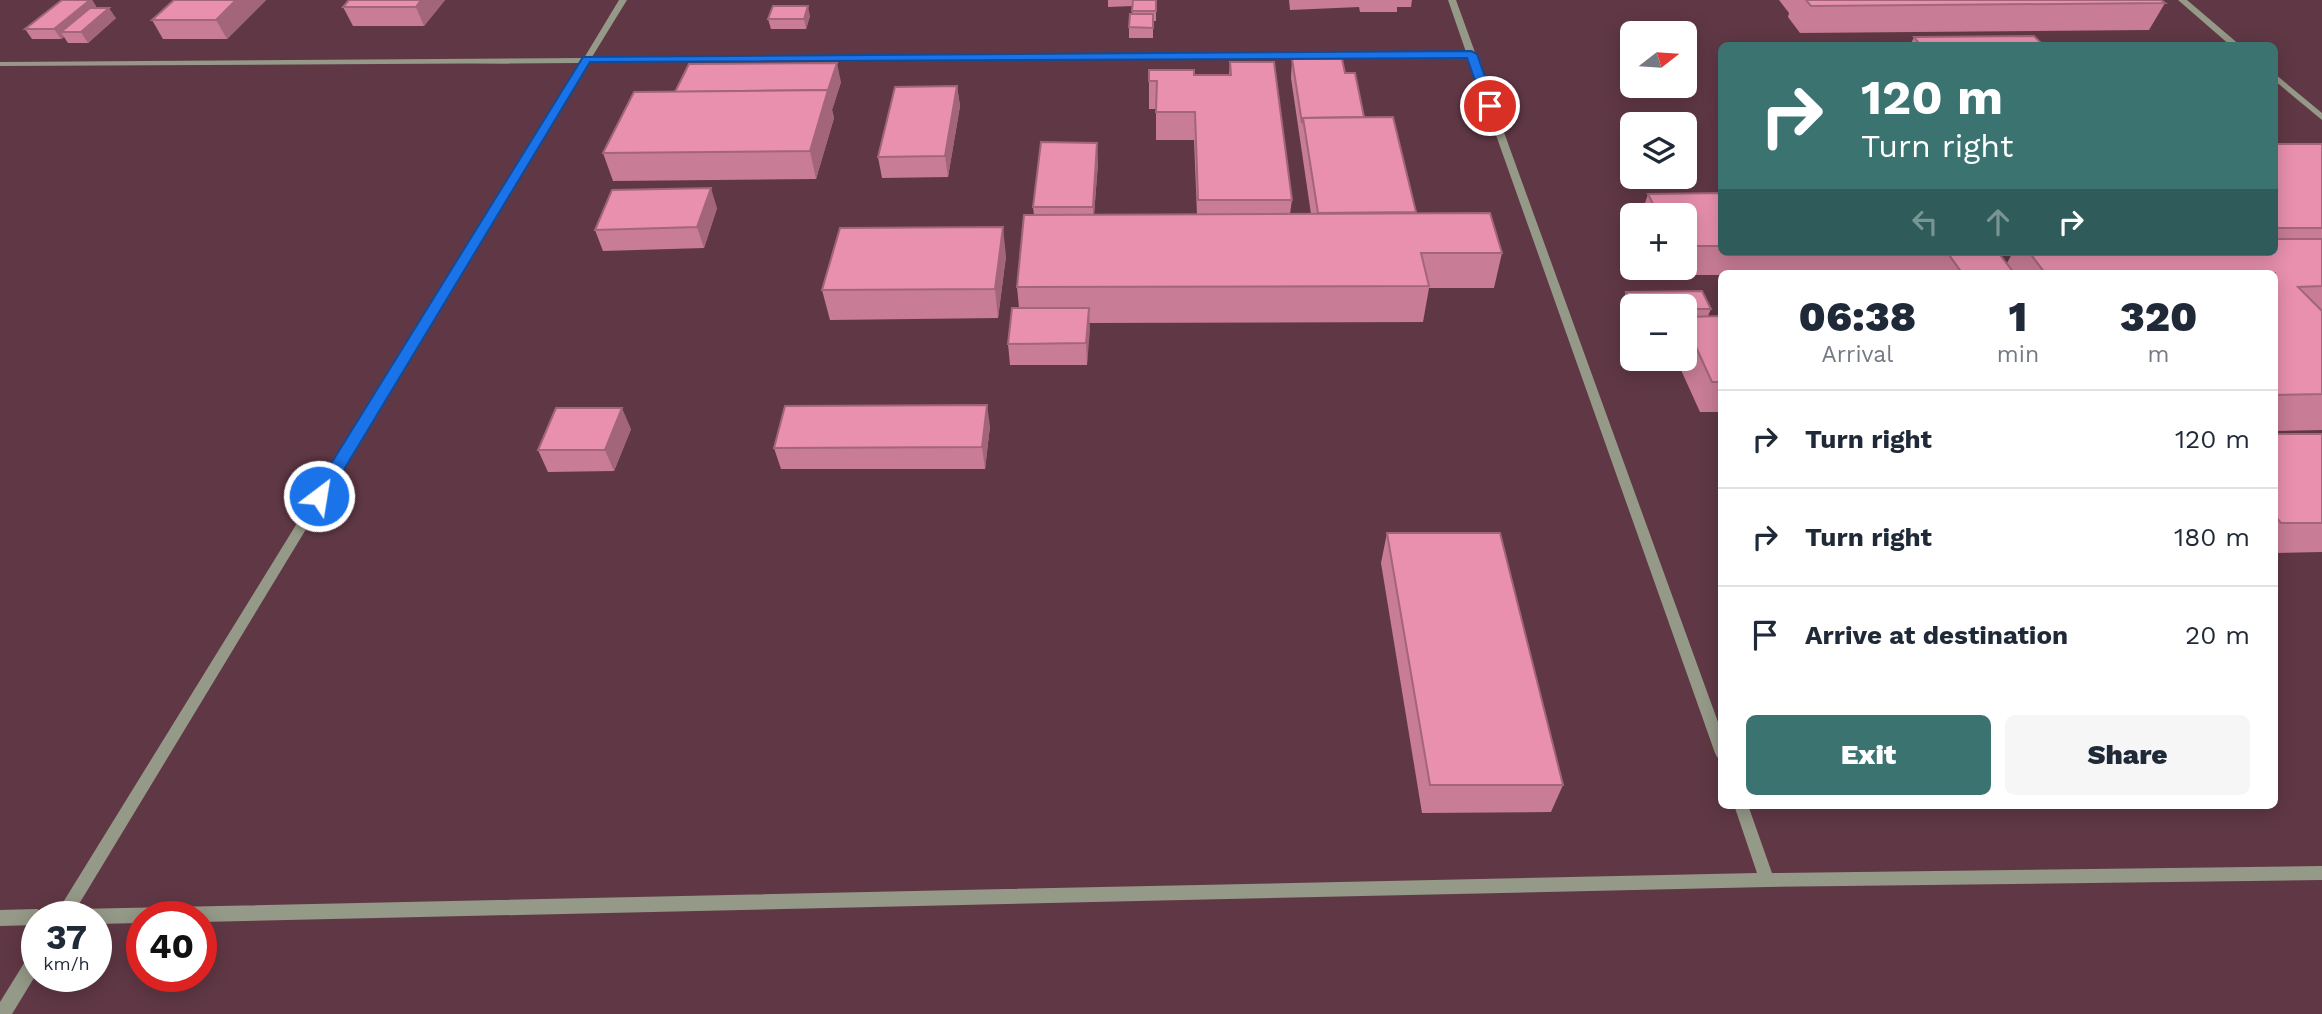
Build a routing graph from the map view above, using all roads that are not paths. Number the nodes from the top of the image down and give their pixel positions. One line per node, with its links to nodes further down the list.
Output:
1 (623, 0): 6 (street)
2 (1452, 0): 5 (street)
3 (2182, 0): 4 (street)
4 (2232, 42)
5 (1471, 54): 6 (street); 10 (street)
6 (587, 59): 7 (street); 14 (street)
7 (0, 64)
8 (2278, 80): 9 (street)
9 (2322, 117)
10 (1718, 742)
11 (1742, 809): 13 (street)
12 (2322, 873): 13 (street)
13 (1767, 880): 15 (street)
14 (74, 901)
15 (112, 916)
16 (21, 917): 17 (street)
17 (0, 918)
18 (21, 984): 19 (street)
19 (2, 1014)

